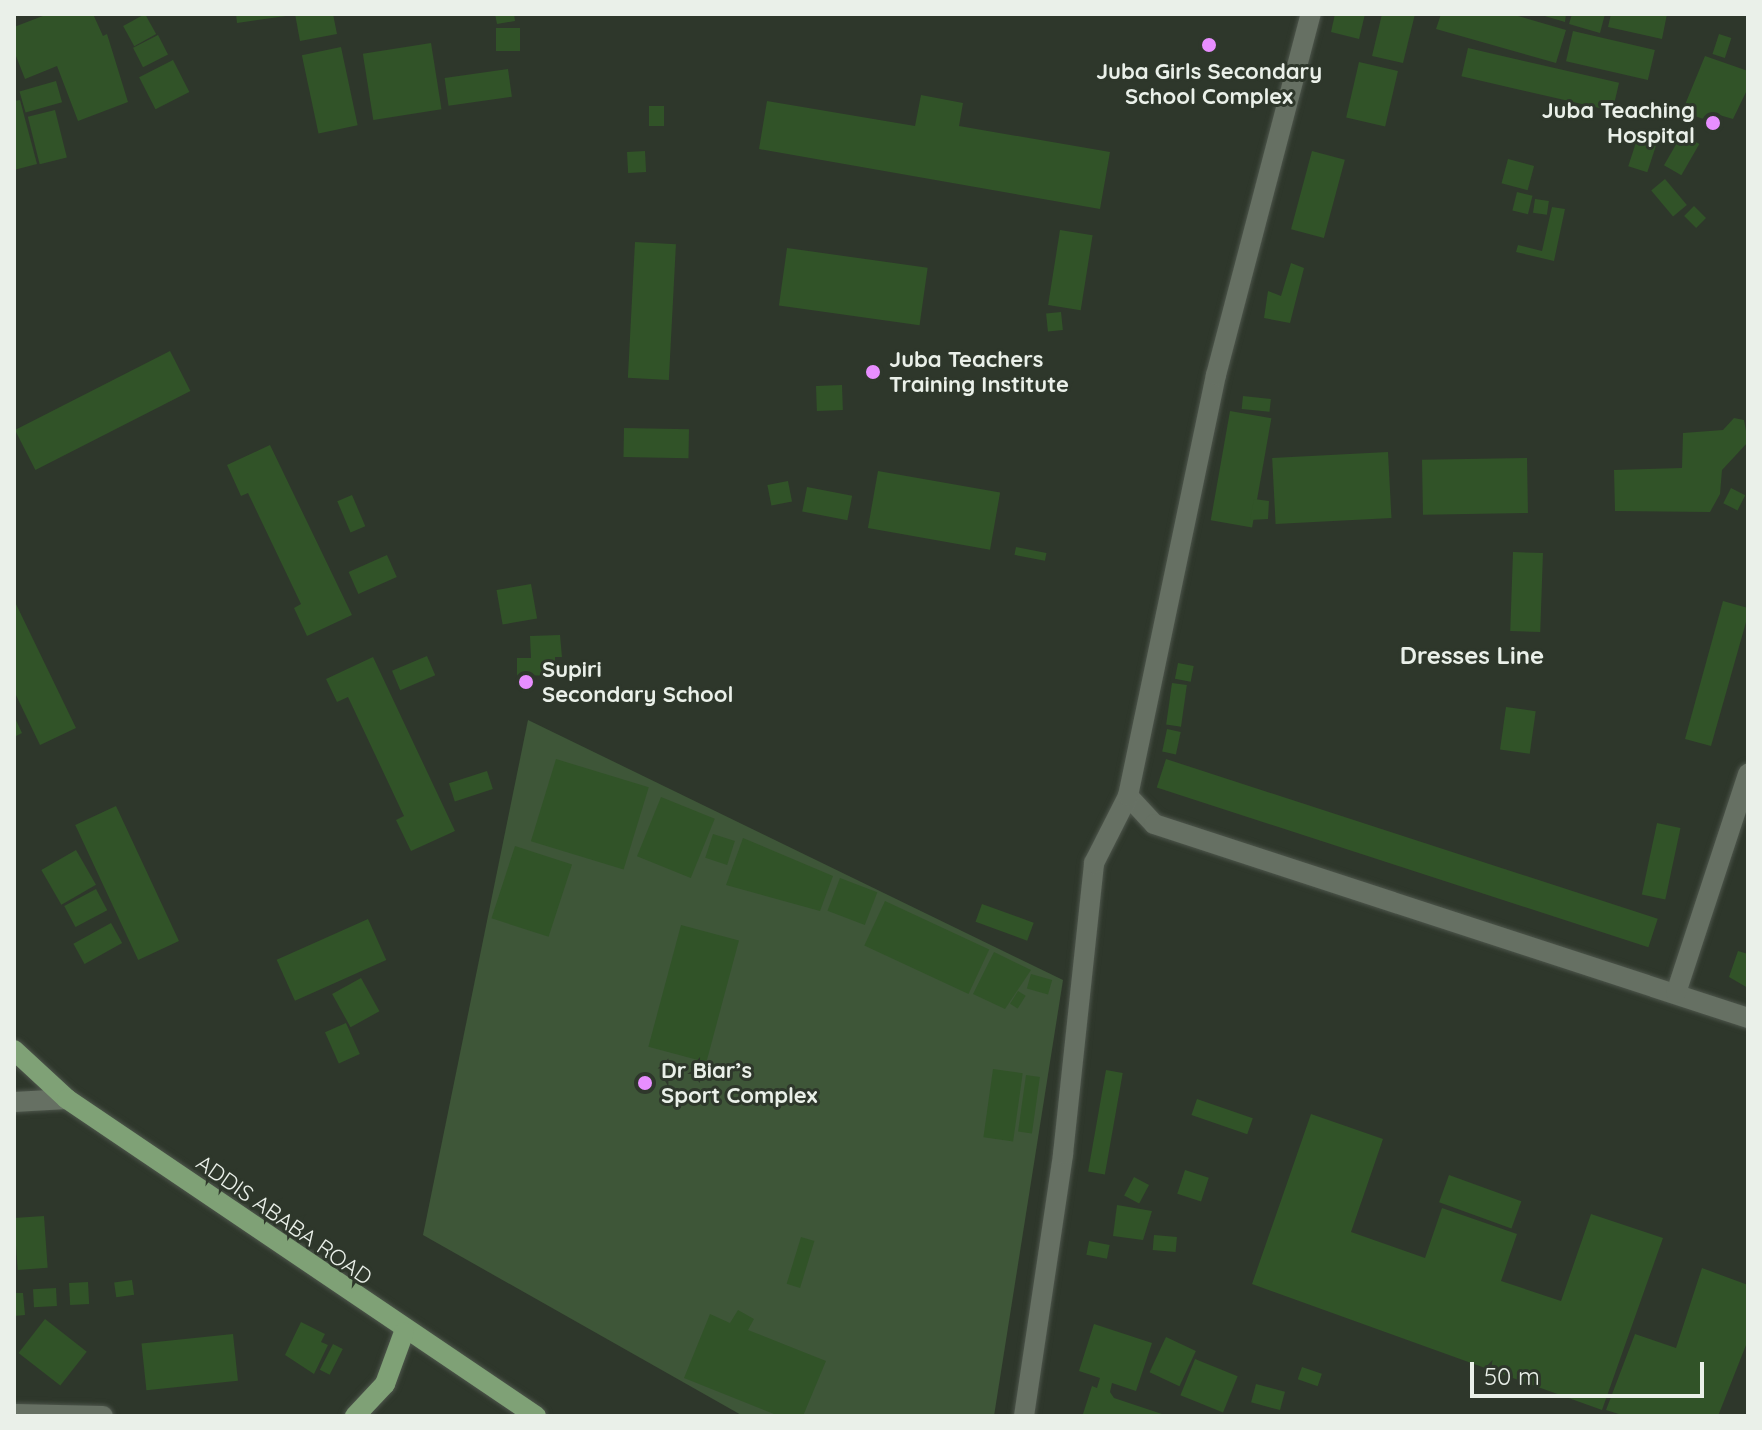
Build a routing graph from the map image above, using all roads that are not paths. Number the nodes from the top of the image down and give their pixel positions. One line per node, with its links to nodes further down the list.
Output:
1 (1311, 14): 3 (street)
2 (1748, 774): 4 (street)
3 (1128, 796): 4 (street); 14 (street)
4 (1676, 993): 5 (street)
5 (1748, 1018)
6 (14, 1050): 7 (main road, ADDIS ABABA ROAD)
7 (67, 1099): 8 (street); 9 (main road, ADDIS ABABA ROAD)
8 (14, 1102)
9 (404, 1332): 12 (main road); 13 (main road, ADDIS ABABA ROAD)
10 (14, 1414): 11 (street)
11 (103, 1416)
12 (355, 1416)
13 (536, 1416)
14 (1024, 1416)

